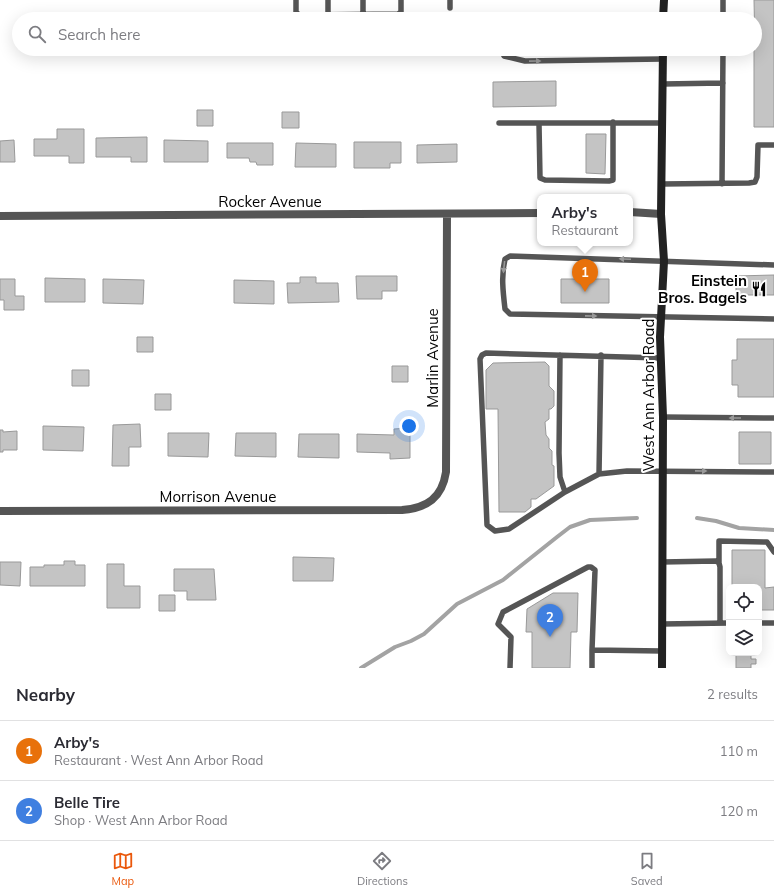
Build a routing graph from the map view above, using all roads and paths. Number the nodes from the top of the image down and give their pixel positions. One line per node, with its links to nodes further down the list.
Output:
1 (296, 0): 9 (lane)
2 (328, 0): 10 (lane)
3 (363, 0): 11 (lane)
4 (401, 0): 12 (lane)
5 (450, 0): 8 (lane)
6 (664, 0): 13 (main road)
7 (723, 0): 14 (lane)
8 (450, 8)
9 (296, 12)
10 (328, 12)
11 (363, 12)
12 (401, 12)
13 (663, 12)
14 (723, 12)
15 (504, 56): 17 (lane, one-way to 17)
16 (723, 56): 18 (lane)
17 (663, 59): 19 (main road, West Ann Arbor Road)
18 (723, 83): 19 (lane); 26 (lane)
19 (663, 84): 21 (main road, West Ann Arbor Road)
20 (613, 122): 21 (lane); 23 (lane); 23 (lane)
21 (662, 123): 25 (main road, West Ann Arbor Road)
22 (499, 124): 23 (lane)
23 (539, 124)
24 (774, 145): 26 (lane)
25 (662, 184): 26 (lane); 30 (main road, West Ann Arbor Road)
26 (722, 184)
27 (633, 212): 30 (street)
28 (537, 213): 29 (street, Rocker Avenue)
29 (447, 214): 31 (street, Rocker Avenue); 45 (street, Marlin Avenue)
30 (661, 214): 32 (main road, West Ann Arbor Road)
31 (0, 216)
32 (664, 261): 33 (lane); 34 (main road, West Ann Arbor Road); 34 (lane, one-way to 34)
33 (774, 264)
34 (661, 317): 35 (lane); 38 (main road, West Ann Arbor Road)
35 (774, 318)
36 (560, 354): 37 (lane); 44 (lane); 44 (lane)
37 (601, 355): 38 (lane); 43 (lane)
38 (661, 358): 39 (main road, West Ann Arbor Road)
39 (663, 417): 40 (lane, one-way to 39); 41 (main road, West Ann Arbor Road)
40 (774, 418)
41 (662, 472): 42 (lane, one-way to 42); 43 (lane); 48 (main road, West Ann Arbor Road)
42 (774, 472)
43 (599, 474): 44 (lane)
44 (565, 492)
45 (434, 498): 46 (street, Morrison Avenue)
46 (0, 511)
47 (774, 552): 49 (lane)
48 (662, 562): 49 (lane); 54 (main road, West Ann Arbor Road)
49 (719, 563): 51 (lane)
50 (774, 622): 53 (lane)
51 (720, 623): 52 (lane); 54 (lane)
52 (726, 623)
53 (762, 623)
54 (662, 624): 56 (main road, West Ann Arbor Road)
55 (592, 650): 56 (lane); 57 (lane); 58 (lane)
56 (662, 650): 59 (main road, West Ann Arbor Road)
57 (510, 668)
58 (592, 668)
59 (662, 668)

